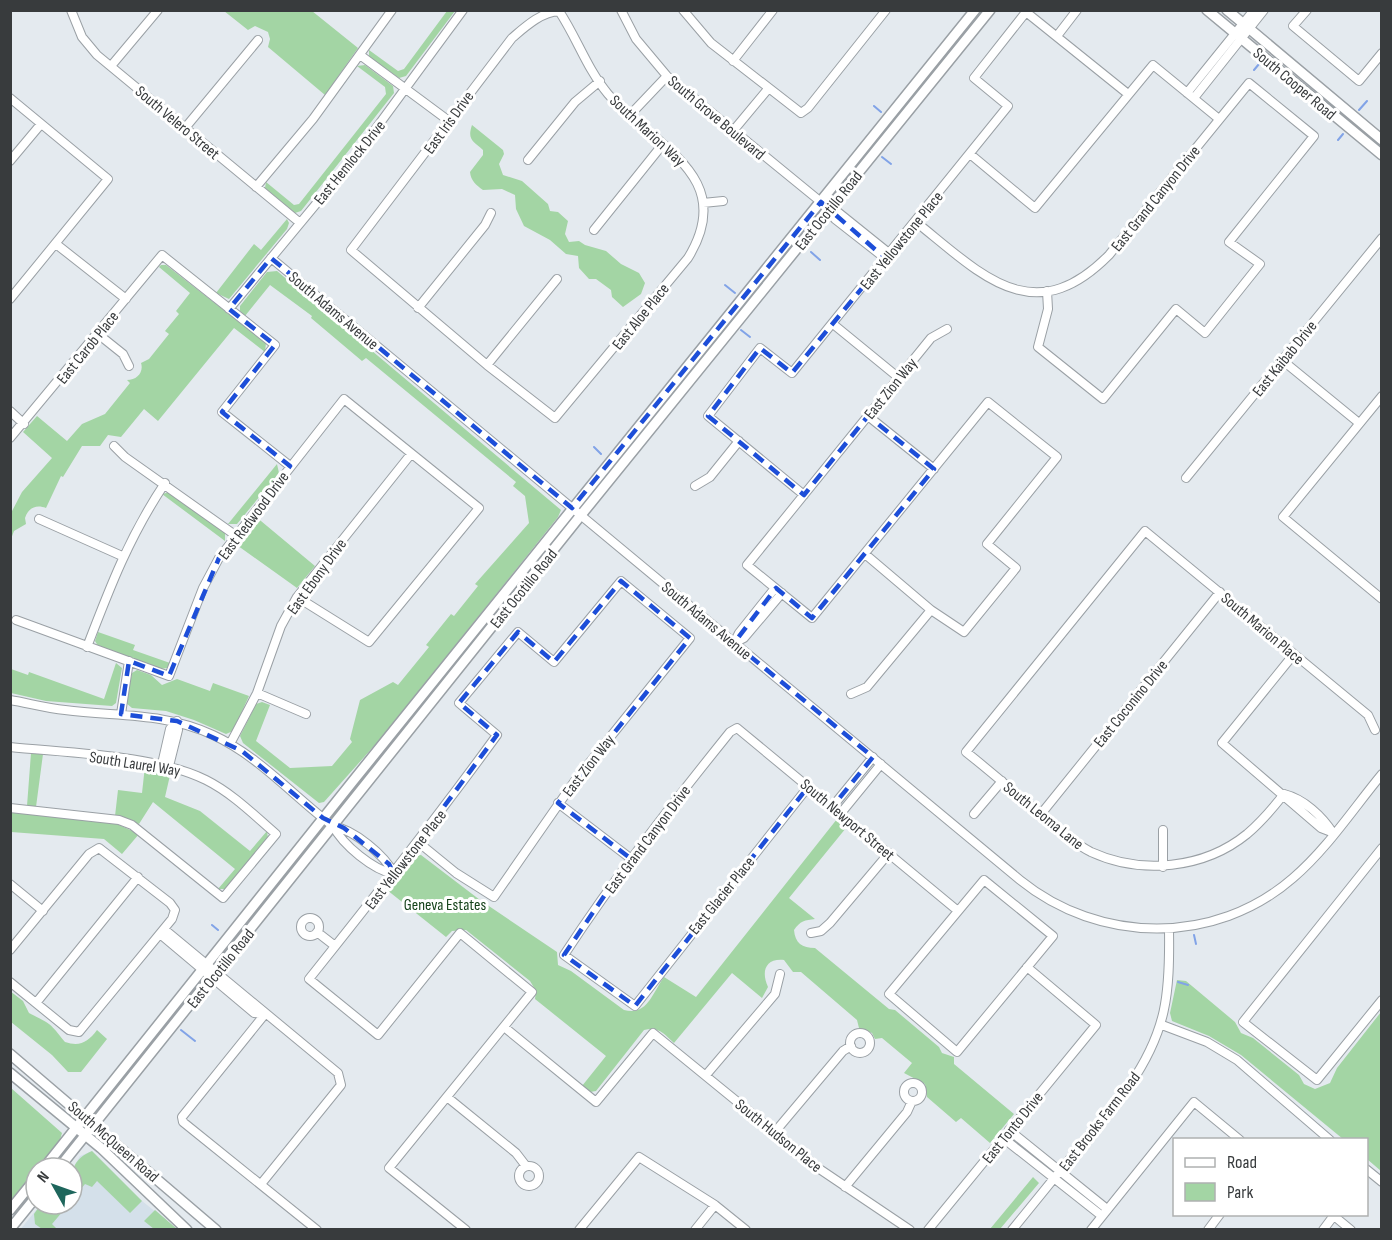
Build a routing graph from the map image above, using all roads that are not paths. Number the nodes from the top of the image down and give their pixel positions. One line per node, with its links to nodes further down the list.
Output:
1 (71, 10): 25 (street, South Velero Street)
2 (158, 10): 25 (street)
3 (392, 10): 23 (street)
4 (463, 10): 28 (street, East Hemlock Drive)
5 (621, 10): 26 (street, South Grove Boulevard)
6 (683, 10): 24 (street)
7 (773, 10): 24 (street)
8 (886, 10): 29 (street)
9 (975, 10): 46 (main road, East Ocotillo Road)
10 (990, 10): 48 (main road, East Ocotillo Road)
11 (1077, 10): 19 (street)
12 (1208, 10): 20 (main road, South Cooper Road)
13 (1227, 10): 18 (main road, South Cooper Road)
14 (1254, 10): 18 (street)
15 (1264, 10): 18 (street)
16 (1307, 10): 22 (street)
17 (559, 11): 27 (street, South Marion Way); 35 (street, East Iris Drive)
18 (1246, 27): 20 (street); 40 (main road, South Cooper Road)
19 (1057, 36): 30 (street); 41 (street, East Yellowstone Place)
20 (1239, 36): 31 (street); 40 (main road, South Cooper Road)
21 (258, 40): 37 (street)
22 (1382, 53)
23 (360, 55): 28 (street); 44 (street)
24 (733, 61): 29 (street)
25 (111, 66): 37 (street, South Velero Street)
26 (667, 76): 33 (street); 38 (street, South Grove Boulevard)
27 (600, 81): 33 (street, South Marion Way); 42 (street)
28 (405, 89): 35 (street); 50 (street, East Hemlock Drive)
29 (768, 89): 38 (street)
30 (1128, 94): 31 (street); 41 (street)
31 (1190, 96): 34 (street)
32 (10, 98): 36 (street)
33 (629, 116): 39 (street, South Marion Way)
34 (1219, 119): 58 (street, East Grand Canyon Drive); 58 (street, East Grand Canyon Drive)
35 (449, 121): 61 (street, East Iris Drive)
36 (41, 123): 43 (street); 54 (street)
37 (185, 128): 44 (street, South Velero Street)
38 (733, 131): 46 (street, South Grove Boulevard)
39 (663, 144): 47 (street, South Marion Way); 52 (street)
40 (1380, 147)
41 (970, 154): 51 (street, East Yellowstone Place)
42 (528, 160)
43 (10, 161)
44 (256, 187): 50 (street, South Velero Street)
45 (723, 201): 47 (street)
46 (821, 202): 48 (street, South Grove Boulevard); 85 (main road, East Ocotillo Road)
47 (703, 203): 67 (street, East Aloe Place)
48 (828, 209): 55 (street, South Grove Boulevard); 86 (main road, East Ocotillo Road)
49 (491, 213): 61 (street)
50 (299, 222): 56 (street, East Hemlock Drive)
51 (916, 222): 55 (street, East Yellowstone Place); 58 (street, East Grand Canyon Drive)
52 (594, 230)
53 (1382, 238): 66 (street, East Kaibab Drive)
54 (56, 244): 59 (street); 60 (street)
55 (888, 256): 63 (street, East Yellowstone Place)
56 (271, 258): 62 (street, East Hemlock Drive); 85 (street, South Adams Avenue)
57 (556, 279): 67 (street)
58 (1047, 291)
59 (10, 299)
60 (126, 299): 62 (street, East Carob Place); 65 (street, East Carob Place)
61 (418, 308): 67 (street)
62 (229, 309): 79 (street)
63 (833, 324): 69 (street); 76 (street, East Yellowstone Place)
64 (947, 329): 69 (street, East Zion Way)
65 (98, 334): 68 (street); 74 (street, East Carob Place)
66 (1282, 360): 73 (street); 81 (street, East Kaibab Drive)
67 (487, 365)
68 (129, 366)
69 (899, 378): 72 (street, East Zion Way)
70 (1382, 396): 73 (street)
71 (10, 411): 74 (street)
72 (868, 416): 80 (street); 84 (street, East Zion Way)
73 (1359, 423): 94 (street)
74 (24, 424): 75 (street, East Carob Place)
75 (10, 438)
76 (739, 441): 83 (street); 84 (street)
77 (114, 446): 82 (street)
78 (411, 454): 79 (street, East Redwood Drive); 93 (street, East Ebony Drive); 93 (street)
79 (290, 466): 88 (street, East Redwood Drive)
80 (934, 469): 89 (street); 95 (street)
81 (1186, 478)
82 (165, 483): 88 (street); 90 (street)
83 (695, 486)
84 (804, 495): 91 (street, East Zion Way)
85 (572, 508): 86 (street, South Adams Avenue); 126 (main road, East Ocotillo Road)
86 (581, 515): 97 (street, South Adams Avenue); 127 (main road, East Ocotillo Road)
87 (39, 519): 90 (street)
88 (235, 535): 100 (street, East Redwood Drive)
89 (865, 554): 91 (street); 95 (street)
90 (122, 556): 98 (street)
91 (779, 590): 97 (street)
92 (1220, 592): 99 (street, South Marion Place); 112 (street, South Marion Place); 125 (street, East Coconino Drive)
93 (297, 597): 101 (street, East Ebony Drive)
94 (1382, 599)
95 (931, 610): 102 (street)
96 (16, 620): 98 (street)
97 (734, 643): 113 (street, South Adams Avenue)
98 (87, 647): 100 (street)
99 (1294, 654): 108 (street, South Marion Place); 119 (street)
100 (129, 662): 104 (street)
101 (257, 693): 105 (street); 110 (street, East Ebony Drive)
102 (850, 694)
103 (10, 700): 104 (street)
104 (121, 714): 106 (street)
105 (306, 714)
106 (177, 721): 110 (street); 115 (street)
107 (737, 729): 118 (street, South Newport Street); 133 (street, East Grand Canyon Drive)
108 (1374, 729)
109 (497, 735): 120 (street, East Zion Way); 130 (street, East Yellowstone Place)
110 (230, 744): 126 (street)
111 (10, 747): 115 (street, South Laurel Way)
112 (966, 752): 117 (street, South Leoma Lane)
113 (873, 757): 114 (street, South Adams Avenue); 121 (street)
114 (881, 764): 123 (street); 140 (street, South Adams Avenue)
115 (166, 765): 122 (street, South Laurel Way)
116 (1382, 774): 129 (street, South Adams Avenue)
117 (1002, 781): 124 (street); 125 (street, South Leoma Lane)
118 (808, 787): 121 (street, South Newport Street); 146 (street, East Glacier Place)
119 (1284, 794): 129 (street); 134 (street, South Leoma Lane)
120 (558, 803): 130 (street, East Zion Way); 133 (street)
121 (833, 806): 123 (street, South Newport Street)
122 (10, 808)
123 (841, 813): 132 (street, South Newport Street)
124 (974, 814)
125 (1041, 814): 134 (street, South Leoma Lane)
126 (323, 818): 127 (street); 147 (main road, East Ocotillo Road)
127 (333, 826): 135 (street); 149 (main road, East Ocotillo Road)
128 (1163, 830): 134 (street)
129 (1334, 834): 140 (street, South Adams Avenue)
130 (418, 842): 135 (street, East Yellowstone Place)
131 (1382, 848): 154 (street)
132 (889, 853): 139 (street, South Newport Street); 143 (street)
133 (630, 858): 146 (street, East Grand Canyon Drive)
134 (1163, 867)
135 (394, 874): 144 (street, East Yellowstone Place)
136 (138, 877): 138 (street); 141 (street); 155 (street)
137 (10, 884): 138 (street)
138 (43, 910): 145 (street)
139 (958, 911): 148 (street); 148 (street)
140 (1169, 929): 157 (street, East Brooks Farm Road)
141 (162, 932): 147 (street); 155 (street)
142 (317, 932): 144 (street)
143 (811, 933)
144 (335, 946): 158 (street, East Yellowstone Place)
145 (10, 950)
146 (564, 955)
147 (205, 966): 149 (street); 165 (main road, East Ocotillo Road)
148 (1027, 967): 168 (street, East Tonto Drive)
149 (214, 974): 152 (street); 153 (street); 166 (main road, East Ocotillo Road)
150 (780, 974): 162 (street)
151 (10, 982): 155 (street)
152 (242, 992): 153 (street); 156 (street)
153 (236, 1000): 156 (street)
154 (1382, 1000)
155 (36, 1003)
156 (265, 1014): 181 (street); 181 (street)
157 (1162, 1025): 173 (street); 177 (street, East Brooks Farm Road)
158 (504, 1028): 162 (street, South Hudson Place); 163 (street)
159 (851, 1046): 169 (street)
160 (10, 1054): 165 (main road, South McQueen Road)
161 (10, 1074): 167 (main road, South McQueen Road)
162 (706, 1076): 169 (street, South Hudson Place)
163 (447, 1097): 176 (street); 195 (street)
164 (912, 1101): 182 (street)
165 (86, 1117): 166 (main road, South McQueen Road); 167 (main road, East Ocotillo Road)
166 (95, 1124): 170 (main road, East Ocotillo Road); 193 (main road, South McQueen Road)
167 (77, 1128): 170 (main road, South McQueen Road); 174 (main road, East Ocotillo Road)
168 (1009, 1130): 171 (street, East Tonto Drive); 177 (street)
169 (774, 1133): 182 (street, South Hudson Place)
170 (86, 1136): 175 (main road, East Ocotillo Road); 192 (main road, South McQueen Road)
171 (1003, 1138): 179 (street); 200 (street, East Tonto Drive)
172 (1238, 1138): 187 (street)
173 (1328, 1138)
174 (54, 1156)
175 (70, 1156)
176 (526, 1166)
177 (1059, 1171): 179 (street, East Brooks Farm Road); 187 (street)
178 (1368, 1173): 180 (street)
179 (1053, 1178): 187 (street); 201 (street, East Brooks Farm Road)
180 (1382, 1182)
181 (261, 1184): 194 (street)
182 (845, 1187): 199 (street, South Hudson Place)
183 (24, 1193): 185 (main road)
184 (715, 1205): 196 (street); 197 (street); 198 (street)
185 (10, 1210)
186 (24, 1212): 191 (main road)
187 (1105, 1213): 202 (street)
188 (1219, 1216): 203 (street)
189 (1334, 1216): 204 (street)
190 (1336, 1216): 205 (street)
191 (10, 1229)
192 (187, 1230)
193 (216, 1230)
194 (317, 1230)
195 (466, 1230)
196 (579, 1230)
197 (695, 1230)
198 (746, 1230)
199 (910, 1230)
200 (928, 1230)
201 (1012, 1230)
202 (1091, 1230)
203 (1208, 1230)
204 (1323, 1230)
205 (1351, 1230)

